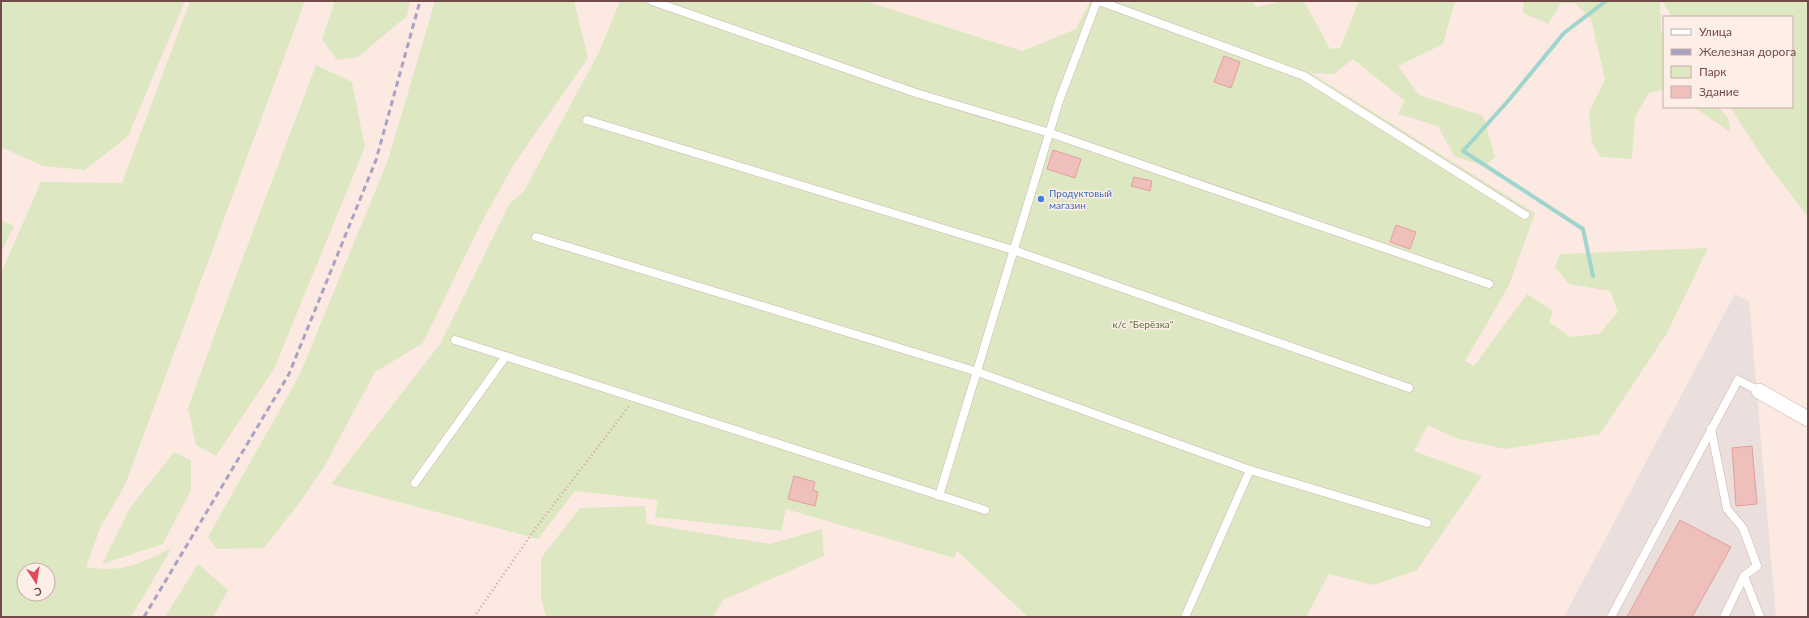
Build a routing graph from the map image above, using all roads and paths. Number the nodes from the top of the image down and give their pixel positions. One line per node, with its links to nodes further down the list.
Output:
1 (652, 1): 4 (lane)
2 (1098, 1): 4 (lane); 5 (lane)
3 (587, 120): 7 (lane)
4 (1050, 133): 7 (lane); 8 (lane)
5 (1525, 215)
6 (536, 237): 11 (lane)
7 (1013, 250): 11 (lane); 12 (lane)
8 (1489, 284)
9 (455, 340): 10 (lane)
10 (506, 356): 14 (lane); 18 (lane)
11 (978, 372): 17 (lane); 19 (lane)
12 (1409, 388)
13 (1758, 391): 15 (street); 16 (lane)
14 (636, 398): 19 (lane); 23 (path)
15 (1808, 419)
16 (1711, 429): 22 (lane); 25 (lane)
17 (1250, 470): 21 (lane); 24 (lane)
18 (415, 483)
19 (939, 496): 20 (lane)
20 (985, 510)
21 (1428, 523)
22 (1744, 576): 26 (lane); 27 (lane)
23 (474, 617)
24 (1185, 617)
25 (1612, 617)
26 (1724, 617)
27 (1760, 617)

